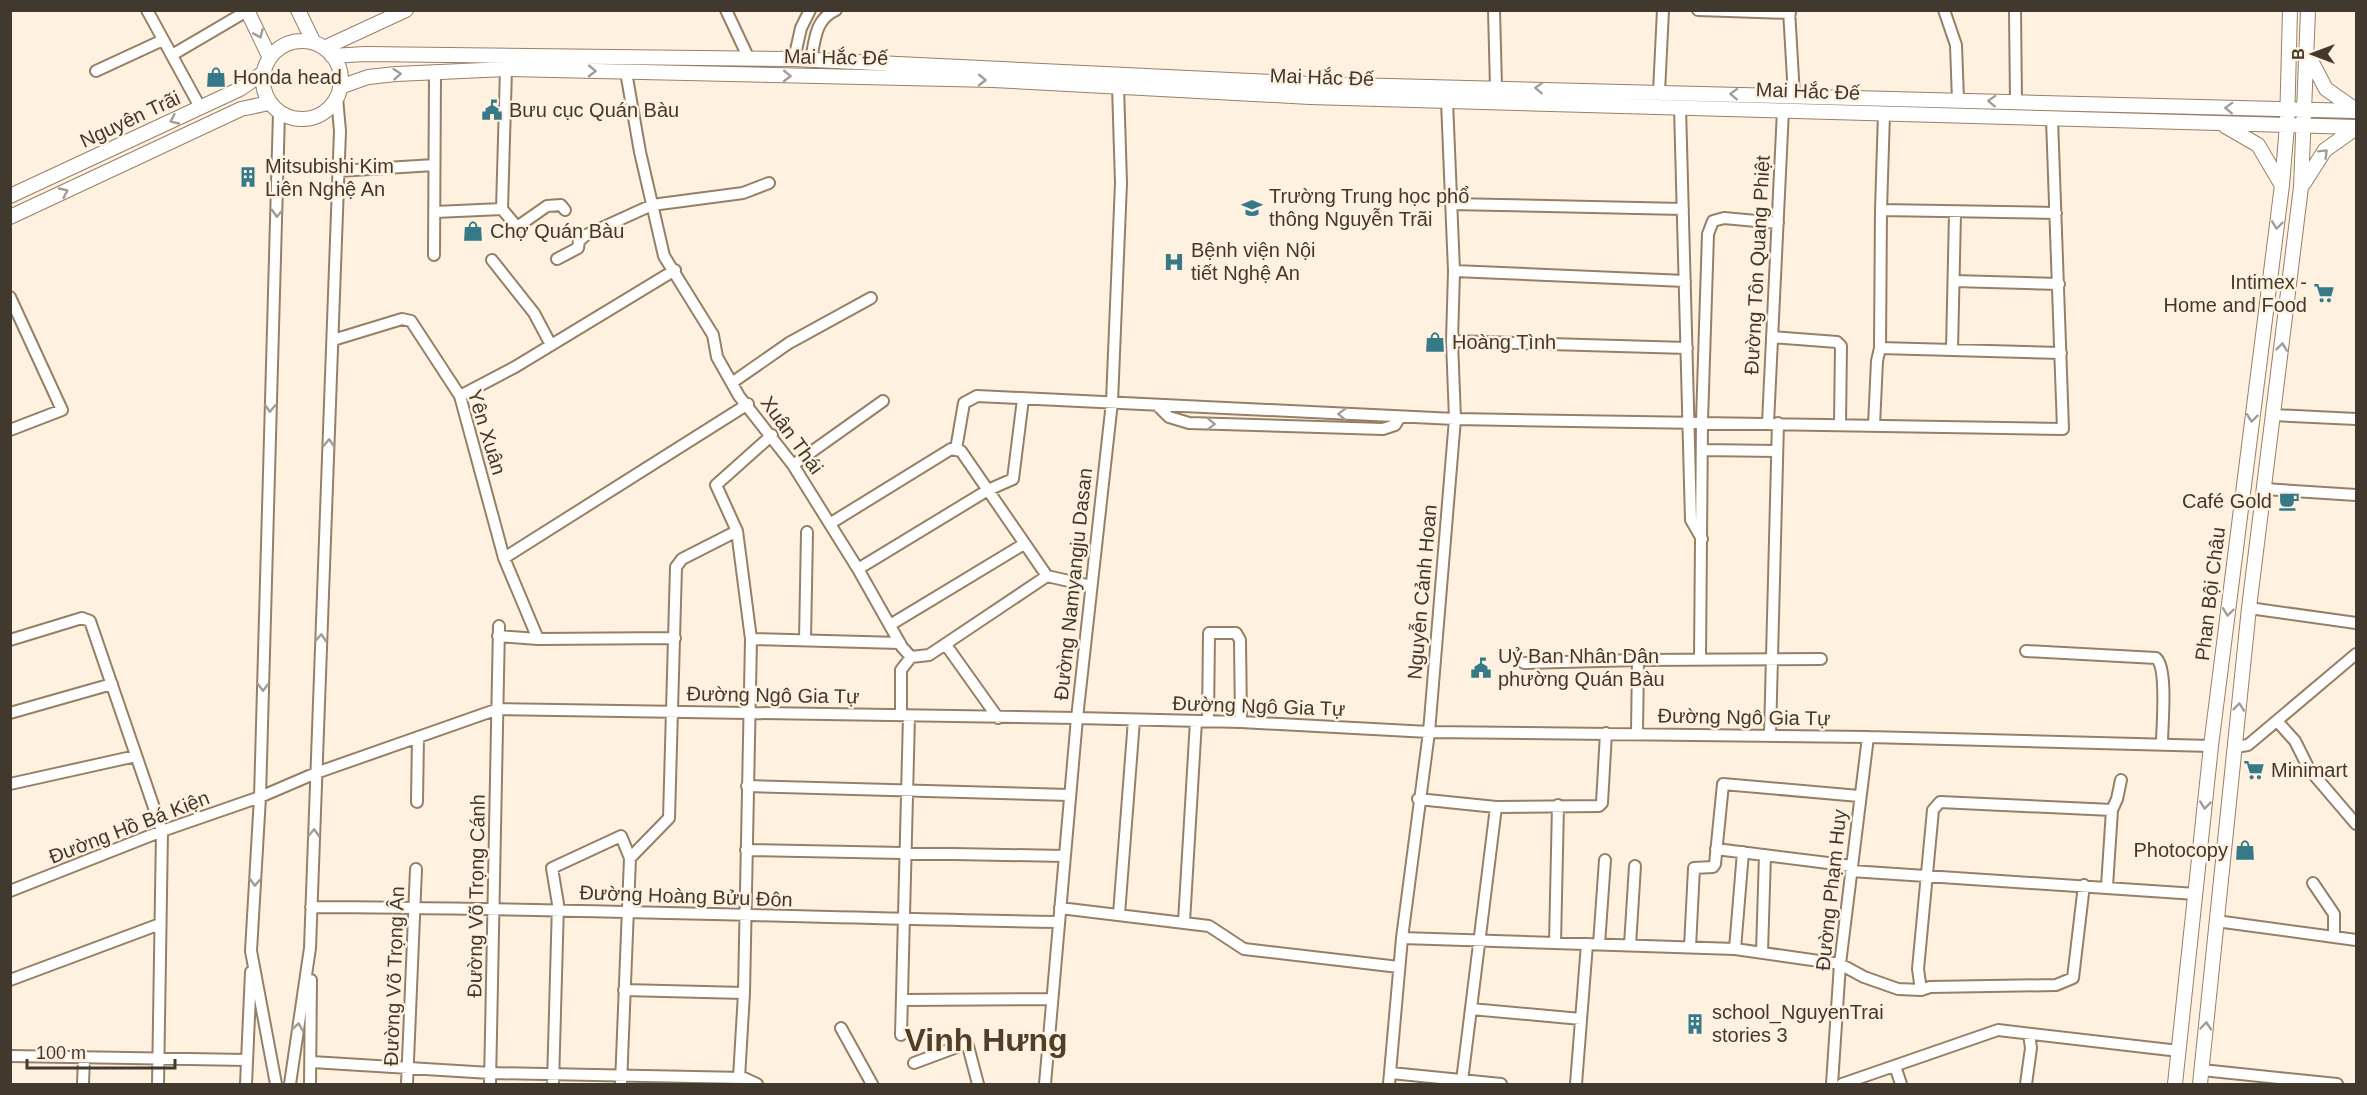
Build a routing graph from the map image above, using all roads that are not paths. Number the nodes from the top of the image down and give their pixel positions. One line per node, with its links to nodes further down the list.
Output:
1 (147, 10): 17 (street)
2 (298, 10): 18 (main road)
3 (406, 10): 18 (main road)
4 (726, 10): 22 (street)
5 (811, 10): 16 (street); 23 (street)
6 (836, 10): 16 (street)
7 (1494, 10): 32 (street)
8 (1663, 10): 35 (street)
9 (1698, 10): 15 (street)
10 (1944, 10): 38 (street)
11 (2015, 10): 40 (street)
12 (2290, 10): 45 (main road, Phan Bội Châu)
13 (2308, 10): 19 (main road, Phan Bội Châu)
14 (247, 11): 20 (street); 21 (main road, one-way to 21)
15 (1790, 12): 37 (street)
16 (822, 20): 24 (street)
17 (163, 39): 20 (street); 26 (street)
18 (324, 49): 21 (main road); 22 (main road, Mai Hắc Đế); 36 (main road)
19 (2307, 52): 46 (main road, Phan Bội Châu); 48 (main road)
20 (172, 55): 42 (street)
21 (270, 58): 29 (main road)
22 (749, 59): 23 (main road, Mai Hắc Đế)
23 (794, 59): 24 (main road, Mai Hắc Đế)
24 (811, 60): 30 (main road, Mai Hắc Đế)
25 (506, 69): 27 (main road, Mai Hắc Đế); 28 (main road, Mai Hắc Đế, one-way to 28); 63 (street)
26 (96, 71)
27 (435, 72): 36 (main road, Mai Hắc Đế, one-way to 27); 55 (street)
28 (626, 72): 30 (main road, Mai Hắc Đế, one-way to 30); 62 (street, Xuân Thái)
29 (263, 73): 42 (main road, Nguyên Trãi); 44 (main road)
30 (1008, 75): 31 (main road, Mai Hắc Đế); 34 (main road, Mai Hắc Đế)
31 (1118, 86): 34 (main road, Mai Hắc Đế); 99 (street, Đường Namyangju Dasan)
32 (1496, 87): 33 (main road, Mai Hắc Đế, one-way to 32); 34 (main road, Mai Hắc Đế)
33 (1600, 90): 35 (main road, Mai Hắc Đế); 41 (main road)
34 (1310, 91): 39 (main road, Mai Hắc Đế)
35 (1659, 92): 37 (main road, Mai Hắc Đế, one-way to 35)
36 (338, 93): 44 (main road); 56 (street)
37 (1794, 96): 38 (main road, Mai Hắc Đế)
38 (1958, 100): 40 (main road, Mai Hắc Đế, one-way to 38)
39 (1447, 101): 41 (main road, Mai Hắc Đế); 61 (street, Nguyễn Cảnh Hoan)
40 (2016, 102): 45 (main road, Mai Hắc Đế, one-way to 40)
41 (1600, 105): 43 (main road, Mai Hắc Đế)
42 (200, 107): 60 (main road, Nguyên Trãi, one-way to 60)
43 (1680, 107): 47 (main road, Mai Hắc Đế); 64 (street)
44 (274, 108): 70 (main road, one-way to 44); 181 (street, one-way to 181)
45 (2287, 109): 46 (main road, Mai Hắc Đế); 52 (main road, Phan Bội Châu)
46 (2305, 109): 48 (main road, Mai Hắc Đế); 53 (main road, Phan Bội Châu)
47 (1783, 110): 49 (main road, Mai Hắc Đế); 71 (street, Đường Tôn Quang Phiệt)
48 (2356, 110)
49 (1884, 113): 50 (main road, Mai Hắc Đế); 66 (street)
50 (2052, 119): 51 (main road, Mai Hắc Đế); 69 (street)
51 (2221, 124): 52 (main road, Mai Hắc Đế); 58 (main road)
52 (2287, 125): 53 (main road, Mai Hắc Đế); 58 (main road, Phan Bội Châu)
53 (2305, 126): 54 (main road, Mai Hắc Đế); 59 (main road, Phan Bội Châu)
54 (2356, 128): 59 (main road, one-way to 54)
55 (434, 165): 56 (street); 67 (street)
56 (338, 171): 85 (street)
57 (769, 183): 62 (street)
58 (2282, 186): 80 (main road, Phan Bội Châu, one-way to 80)
59 (2301, 187): 81 (main road, Phan Bội Châu)
60 (10, 196)
61 (1451, 204): 64 (street); 76 (street, Nguyễn Cảnh Hoan)
62 (652, 205): 73 (street); 75 (street, Xuân Thái)
63 (502, 209): 65 (street); 67 (street)
64 (1683, 209): 78 (street)
65 (565, 210)
66 (1881, 210): 68 (street); 89 (street)
67 (435, 212): 72 (street)
68 (1955, 213): 69 (street); 77 (street)
69 (2056, 213): 79 (street)
70 (10, 217)
71 (1778, 223): 84 (street, Đường Tôn Quang Phiệt); 107 (street)
72 (434, 255)
73 (557, 259)
74 (492, 260): 87 (street)
75 (675, 270): 87 (street); 94 (street, Xuân Thái)
76 (1454, 271): 78 (street); 86 (street, Nguyễn Cảnh Hoan)
77 (1954, 280): 79 (street); 90 (street)
78 (1685, 281): 88 (street)
79 (2059, 284): 91 (street)
80 (2269, 286): 81 (main road); 92 (main road, Phan Bội Châu)
81 (2290, 287): 93 (main road, Phan Bội Châu, one-way to 81)
82 (10, 297): 112 (street)
83 (871, 298): 94 (street)
84 (1772, 337): 108 (street, Đường Tôn Quang Phiệt); 110 (street)
85 (333, 340): 95 (street, Yên Xuân); 174 (street, one-way to 85)
86 (1452, 341): 88 (street); 104 (street, Nguyễn Cảnh Hoan)
87 (551, 345): 95 (street)
88 (1687, 348): 106 (street)
89 (1880, 348): 90 (street); 111 (street)
90 (1952, 350): 91 (street)
91 (2061, 353): 111 (street)
92 (2256, 381): 93 (main road); 131 (main road, Phan Bội Châu, one-way to 131)
93 (2278, 381): 102 (main road, Phan Bội Châu)
94 (733, 382): 98 (street, Xuân Thái)
95 (460, 396): 127 (street, Yên Xuân)
96 (1023, 399): 99 (street); 115 (street); 120 (street)
97 (883, 401): 118 (street)
98 (748, 404): 113 (street, Xuân Thái); 127 (street)
99 (1112, 404): 100 (street); 130 (street, Đường Namyangju Dasan)
100 (1158, 406): 101 (street); 109 (street, one-way to 109)
101 (1234, 410): 103 (street, one-way to 101); 109 (street)
102 (2273, 416): 105 (street); 119 (main road, Phan Bội Châu)
103 (1400, 417): 104 (street); 109 (street)
104 (1455, 419): 106 (street); 164 (street, Nguyễn Cảnh Hoan)
105 (2356, 419)
106 (1690, 421): 107 (street); 125 (street)
107 (1702, 421): 108 (street); 116 (street)
108 (1773, 423): 110 (street); 117 (street, Đường Tôn Quang Phiệt)
109 (1234, 424): 114 (street)
110 (1840, 424): 111 (street)
111 (1874, 425)
112 (10, 430)
113 (772, 435): 118 (street, Xuân Thái); 123 (street)
114 (1233, 437)
115 (956, 449): 120 (street); 122 (street)
116 (1702, 450): 117 (street); 125 (street)
117 (1777, 451): 149 (street, Đường Tôn Quang Phiệt)
118 (793, 465): 122 (street, Xuân Thái)
119 (2264, 489): 121 (street); 132 (main road, Phan Bội Châu)
120 (987, 490): 126 (street); 128 (street)
121 (2356, 495)
122 (831, 523): 128 (street, Xuân Thái)
123 (737, 531): 136 (street); 138 (street)
124 (807, 532): 140 (street)
125 (1702, 539): 146 (street)
126 (1024, 544): 129 (street); 135 (street)
127 (504, 558): 137 (street, Yên Xuân)
128 (858, 569): 135 (street, Xuân Thái)
129 (1047, 576): 130 (street); 142 (street)
130 (1091, 586): 158 (street, Đường Namyangju Dasan)
131 (2231, 587): 132 (main road); 171 (main road, Phan Bội Châu, one-way to 171)
132 (2251, 589): 133 (main road, Phan Bội Châu)
133 (2249, 608): 134 (street); 172 (main road, Phan Bội Châu, one-way to 133)
134 (2356, 623)
135 (890, 625): 141 (street, Xuân Thái)
136 (675, 638): 137 (street); 153 (street)
137 (538, 639): 152 (street, Đường Võ Trọng Cánh)
138 (751, 639): 140 (street); 155 (street)
139 (10, 640): 151 (street)
140 (805, 640): 141 (street)
141 (900, 643): 145 (street, Xuân Thái)
142 (946, 645): 145 (street); 157 (street)
143 (2026, 651): 170 (street)
144 (2356, 654): 163 (street)
145 (911, 657): 156 (street)
146 (1700, 658): 148 (street); 149 (street)
147 (1821, 659): 149 (street)
148 (1638, 660): 150 (street); 166 (street)
149 (1772, 660): 167 (street, Đường Tôn Quang Phiệt)
150 (1524, 663)
151 (112, 684): 154 (street); 173 (street)
152 (498, 709): 153 (street, Đường Ngô Gia Tự); 169 (street, Đường Ngô Gia Tự); 208 (street, Đường Võ Trọng Cánh)
153 (673, 710): 155 (street, Đường Ngô Gia Tự); 195 (street)
154 (10, 713)
155 (749, 713): 156 (street, Đường Ngô Gia Tự); 177 (street)
156 (905, 715): 157 (street, Đường Ngô Gia Tự); 178 (street)
157 (998, 718): 158 (street, Đường Ngô Gia Tự)
158 (1077, 718): 159 (street, Đường Ngô Gia Tự); 179 (street, Đường Namyangju Dasan)
159 (1134, 720): 160 (street, Đường Ngô Gia Tự); 212 (street)
160 (1196, 721): 161 (street, Đường Ngô Gia Tự); 217 (street)
161 (1208, 721): 162 (street, Đường Ngô Gia Tự); 162 (street)
162 (1241, 722): 164 (street, Đường Ngô Gia Tự)
163 (2278, 722): 172 (street); 187 (street)
164 (1429, 732): 165 (street, Đường Ngô Gia Tự); 182 (street, Nguyễn Cảnh Hoan)
165 (1606, 733): 166 (street, Đường Ngô Gia Tự); 184 (street)
166 (1637, 733): 167 (street, Đường Ngô Gia Tự)
167 (1770, 735): 168 (street, Đường Ngô Gia Tự)
168 (1868, 737): 170 (street, Đường Ngô Gia Tự); 180 (street, Đường Phạm Huy)
169 (418, 738): 174 (street, Đường Ngô Gia Tự); 183 (street)
170 (2162, 742): 171 (street, Đường Ngô Gia Tự)
171 (2211, 746): 172 (main road); 205 (main road, Phan Bội Châu, one-way to 205)
172 (2235, 747): 215 (main road, Phan Bội Châu)
173 (136, 756): 176 (street); 188 (street)
174 (315, 773): 181 (street, Đường Hồ Bá Kiện); 206 (street, one-way to 174)
175 (2121, 780): 186 (street)
176 (10, 784)
177 (747, 786): 178 (street); 190 (street)
178 (907, 791): 179 (street); 192 (street)
179 (1069, 795): 194 (street, Đường Namyangju Dasan)
180 (1859, 796): 189 (street); 198 (street, Đường Phạm Huy)
181 (260, 797): 188 (street, Đường Hồ Bá Kiện); 230 (street, one-way to 230)
182 (1418, 798): 185 (street); 220 (street, Nguyễn Cảnh Hoan)
183 (417, 802)
184 (1558, 806): 185 (street); 223 (street)
185 (1496, 807): 222 (street)
186 (2112, 810): 200 (street); 203 (street)
187 (2356, 824)
188 (162, 831): 204 (street, Đường Hồ Bá Kiện); 218 (street)
189 (1716, 849): 191 (street); 227 (street)
190 (746, 850): 192 (street); 213 (street)
191 (1743, 852): 193 (street); 229 (street)
192 (906, 855): 194 (street); 214 (street)
193 (1765, 855): 198 (street); 231 (street)
194 (1064, 856): 209 (street, Đường Namyangju Dasan)
195 (630, 858): 210 (street); 211 (street)
196 (1605, 860): 225 (street)
197 (1635, 866): 226 (street)
198 (1852, 868): 200 (street); 232 (street, Đường Phạm Huy)
199 (416, 869): 207 (street, Đường Võ Trọng Ân)
200 (1925, 875): 202 (street); 236 (street)
201 (2313, 883): 219 (street)
202 (2084, 885): 203 (street); 236 (street)
203 (2107, 886): 205 (street)
204 (10, 891)
205 (2196, 894): 237 (main road, Phan Bội Châu)
206 (311, 907): 207 (street, Đường Hoàng Bửu Đôn); 228 (street)
207 (414, 907): 208 (street, Đường Hoàng Bửu Đôn); 255 (street, Đường Võ Trọng Ân)
208 (494, 907): 210 (street, Đường Hoàng Bửu Đôn); 256 (street, Đường Võ Trọng Cánh)
209 (1060, 908): 212 (street); 216 (street, Đường Namyangju Dasan)
210 (558, 910): 211 (street, Đường Hoàng Bửu Đôn); 259 (street)
211 (627, 912): 213 (street, Đường Hoàng Bửu Đôn); 235 (street)
212 (1119, 914): 217 (street)
213 (745, 916): 214 (street, Đường Hoàng Bửu Đôn); 238 (street)
214 (903, 920): 216 (street, Đường Hoàng Bửu Đôn); 241 (street)
215 (2216, 921): 219 (street); 239 (main road, Phan Bội Châu)
216 (1059, 922): 240 (street, Đường Namyangju Dasan)
217 (1184, 922): 233 (street)
218 (160, 924): 234 (street); 250 (street)
219 (2334, 937): 221 (street)
220 (1401, 938): 222 (street); 233 (street, Nguyễn Cảnh Hoan)
221 (2356, 940)
222 (1480, 941): 223 (street); 242 (street)
223 (1555, 943): 224 (street)
224 (1587, 944): 225 (street); 243 (street)
225 (1599, 944): 226 (street)
226 (1630, 945): 227 (street)
227 (1690, 947): 229 (street)
228 (310, 948): 252 (street); 268 (street, one-way to 228)
229 (1735, 949): 231 (street)
230 (251, 951): 251 (street); 267 (street)
231 (1761, 952): 232 (street)
232 (1840, 964): 236 (street); 278 (street, Đường Phạm Huy)
233 (1399, 967): 261 (street, Nguyễn Cảnh Hoan)
234 (10, 980)
235 (624, 990): 238 (street); 260 (street)
236 (1921, 990)
237 (2186, 991): 239 (main road); 247 (main road, Phan Bội Châu)
238 (744, 993): 257 (street)
239 (2209, 993): 258 (main road, Phan Bội Châu, one-way to 239)
240 (1052, 999): 241 (street); 275 (street, Đường Namyangju Dasan)
241 (902, 1000): 246 (street)
242 (1471, 1009): 243 (street); 262 (street)
243 (1581, 1019): 277 (street)
244 (841, 1028): 273 (street)
245 (2029, 1034): 247 (street); 254 (street); 281 (street)
246 (901, 1035)
247 (2179, 1051): 282 (main road, Phan Bội Châu)
248 (10, 1056): 249 (street)
249 (84, 1058): 250 (street); 264 (street)
250 (158, 1059): 251 (street); 265 (street)
251 (247, 1060): 266 (street)
252 (312, 1062): 255 (street); 269 (street)
253 (914, 1063): 274 (street)
254 (1894, 1066): 279 (street); 280 (street)
255 (408, 1068): 256 (street); 270 (street, Đường Võ Trọng Ân)
256 (490, 1073): 259 (street); 271 (street, Đường Võ Trọng Cánh)
257 (739, 1078): 260 (street); 272 (street)
258 (2201, 1078): 263 (street)
259 (553, 1079): 260 (street)
260 (621, 1079)
261 (1390, 1079): 262 (street)
262 (1462, 1081): 276 (street)
263 (2306, 1083): 283 (street)
264 (83, 1084)
265 (158, 1084)
266 (246, 1084)
267 (276, 1084)
268 (290, 1084)
269 (310, 1084)
270 (407, 1084)
271 (489, 1084)
272 (757, 1084)
273 (872, 1084)
274 (978, 1084)
275 (1045, 1084)
276 (1501, 1084)
277 (1576, 1084)
278 (1832, 1084)
279 (1842, 1084)
280 (1901, 1084)
281 (2026, 1084)
282 (2175, 1084)
283 (2337, 1084)

